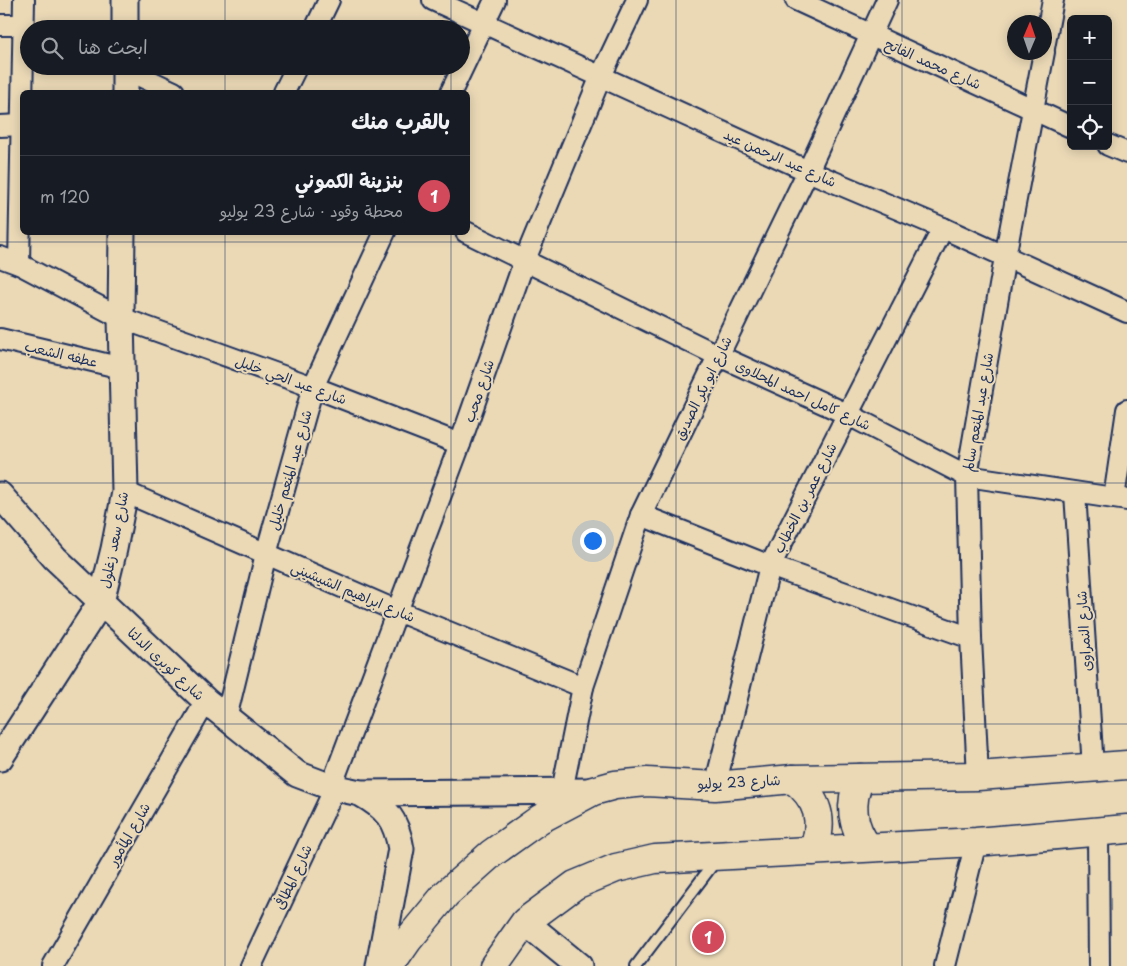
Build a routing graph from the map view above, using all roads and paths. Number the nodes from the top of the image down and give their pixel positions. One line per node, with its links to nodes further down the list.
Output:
1 (24, 0): 11 (street)
2 (125, 0): 12 (street)
3 (329, 0): 13 (street)
4 (434, 0): 14 (street, شارع عبد الرحمن عيد)
5 (495, 0): 14 (street)
6 (637, 0): 24 (street, شارع محب)
7 (796, 0): 17 (street, شارع محمد الفاتح)
8 (887, 0): 17 (street, شارع ابو بكر الصديق)
9 (1053, 0): 10 (street)
10 (1050, 15)
11 (24, 20)
12 (125, 20)
13 (319, 20)
14 (484, 23): 18 (street); 24 (street, شارع عبد الرحمن عيد)
15 (0, 25): 16 (street)
16 (20, 25)
17 (870, 36): 29 (street, شارع محمد الفاتح); 35 (street, شارع ابو بكر الصديق)
18 (470, 52)
19 (1043, 60): 29 (street, شارع عبد المنعم سالم)
20 (23, 75): 25 (street)
21 (292, 75): 27 (street)
22 (459, 75): 28 (street)
23 (125, 76): 26 (street)
24 (601, 76): 35 (street, شارع عبد الرحمن عيد); 43 (street, شارع محب)
25 (23, 90)
26 (168, 90)
27 (285, 90)
28 (452, 90)
29 (1034, 110): 30 (street, شارع محمد الفاتح); 42 (street, شارع عبد المنعم سالم)
30 (1067, 125)
31 (0, 126): 32 (street)
32 (20, 126)
33 (1112, 147): 34 (street)
34 (1127, 154)
35 (808, 171): 37 (street, شارع عبد الرحمن عيد); 48 (street, شارع ابو بكر الصديق)
36 (20, 218): 44 (street)
37 (943, 228): 42 (street, شارع عبد الرحمن عيد); 52 (street, شارع عمر بن الخطاب)
38 (470, 234): 43 (street, شارع كامل احمد المحلاوى)
39 (122, 235): 46 (street, شارع سعد زغلول)
40 (384, 235): 50 (street, شارع عبد المنعم خليل)
41 (0, 257): 44 (street, شارع عبد الحي خليل)
42 (1005, 257): 45 (street, شارع عبد الرحمن عيد); 54 (street, شارع عبد المنعم سالم)
43 (524, 262): 48 (street, شارع كامل احمد المحلاوى); 53 (street, شارع محب)
44 (19, 264): 46 (street, شارع عبد الحي خليل)
45 (1127, 312)
46 (121, 318): 49 (street, شارع سعد زغلول); 50 (street, شارع عبد الحي خليل)
47 (0, 339): 49 (street, عطفه الشعب)
48 (719, 356): 52 (street, شارع كامل احمد المحلاوى); 59 (street, شارع ابو بكر الصديق)
49 (122, 368): 55 (street, شارع سعد زغلول)
50 (313, 387): 53 (street, شارع عبد الحي خليل); 60 (street, شارع عبد المنعم خليل)
51 (1127, 410): 58 (street)
52 (847, 414): 54 (street, شارع كامل احمد المحلاوى); 61 (street, شارع عمر بن الخطاب)
53 (460, 444): 63 (street, شارع محب)
54 (967, 476): 56 (street, شارع كامل احمد المحلاوى); 64 (street, شارع عبد المنعم سالم)
55 (125, 492): 60 (street, شارع ابراهيم الشيشينى); 62 (street, شارع سعد زغلول)
56 (1075, 493): 58 (street, شارع كامل احمد المحلاوى); 70 (street, شارع النمراوى)
57 (0, 495): 62 (street, شارع كوبرى الدلتا)
58 (1120, 499)
59 (641, 515): 61 (street); 65 (street, شارع ابو بكر الصديق)
60 (266, 554): 63 (street, شارع ابراهيم الشيشينى); 67 (street, شارع عبد المنعم خليل)
61 (770, 566): 64 (street); 74 (street, شارع عمر بن الخطاب)
62 (101, 602): 66 (street, شارع كوبرى الدلتا); 68 (street, شارع سعد زغلول)
63 (397, 611): 65 (street, شارع ابراهيم الشيشينى); 75 (street, شارع محب)
64 (971, 638): 71 (street, شارع عبد المنعم سالم)
65 (583, 687): 76 (street, شارع ابو بكر الصديق)
66 (206, 701): 67 (street, شارع كوبرى الدلتا); 85 (street, شارع المأمور)
67 (226, 718): 75 (street, شارع كوبرى الدلتا)
68 (0, 758)
69 (1127, 765): 70 (main road, شارع 23 يوليو)
70 (1093, 768): 71 (main road, شارع 23 يوليو)
71 (978, 776): 72 (main road, شارع 23 يوليو)
72 (860, 778): 73 (main road, شارع 23 يوليو); 81 (main road)
73 (792, 779): 74 (main road, شارع 23 يوليو); 82 (main road)
74 (715, 786): 77 (main road, شارع 23 يوليو)
75 (333, 788): 78 (street, شارع كوبرى الدلتا); 86 (street, شارع المطافى)
76 (562, 791): 77 (street, شارع كوبرى الدلتا); 78 (street, شارع كوبرى الدلتا)
77 (592, 791): 88 (main road, شارع 23 يوليو)
78 (360, 793): 87 (street, شارع كوبرى الدلتا)
79 (1117, 831): 80 (main road); 93 (street)
80 (976, 842): 81 (main road); 92 (street)
81 (868, 848): 82 (main road)
82 (813, 850): 83 (main road)
83 (719, 856): 84 (main road); 91 (lane)
84 (525, 922): 89 (main road); 90 (street)
85 (53, 966)
86 (252, 966)
87 (379, 966)
88 (390, 966)
89 (494, 966)
90 (579, 966)
91 (636, 966)
92 (946, 966)
93 (1099, 966)

